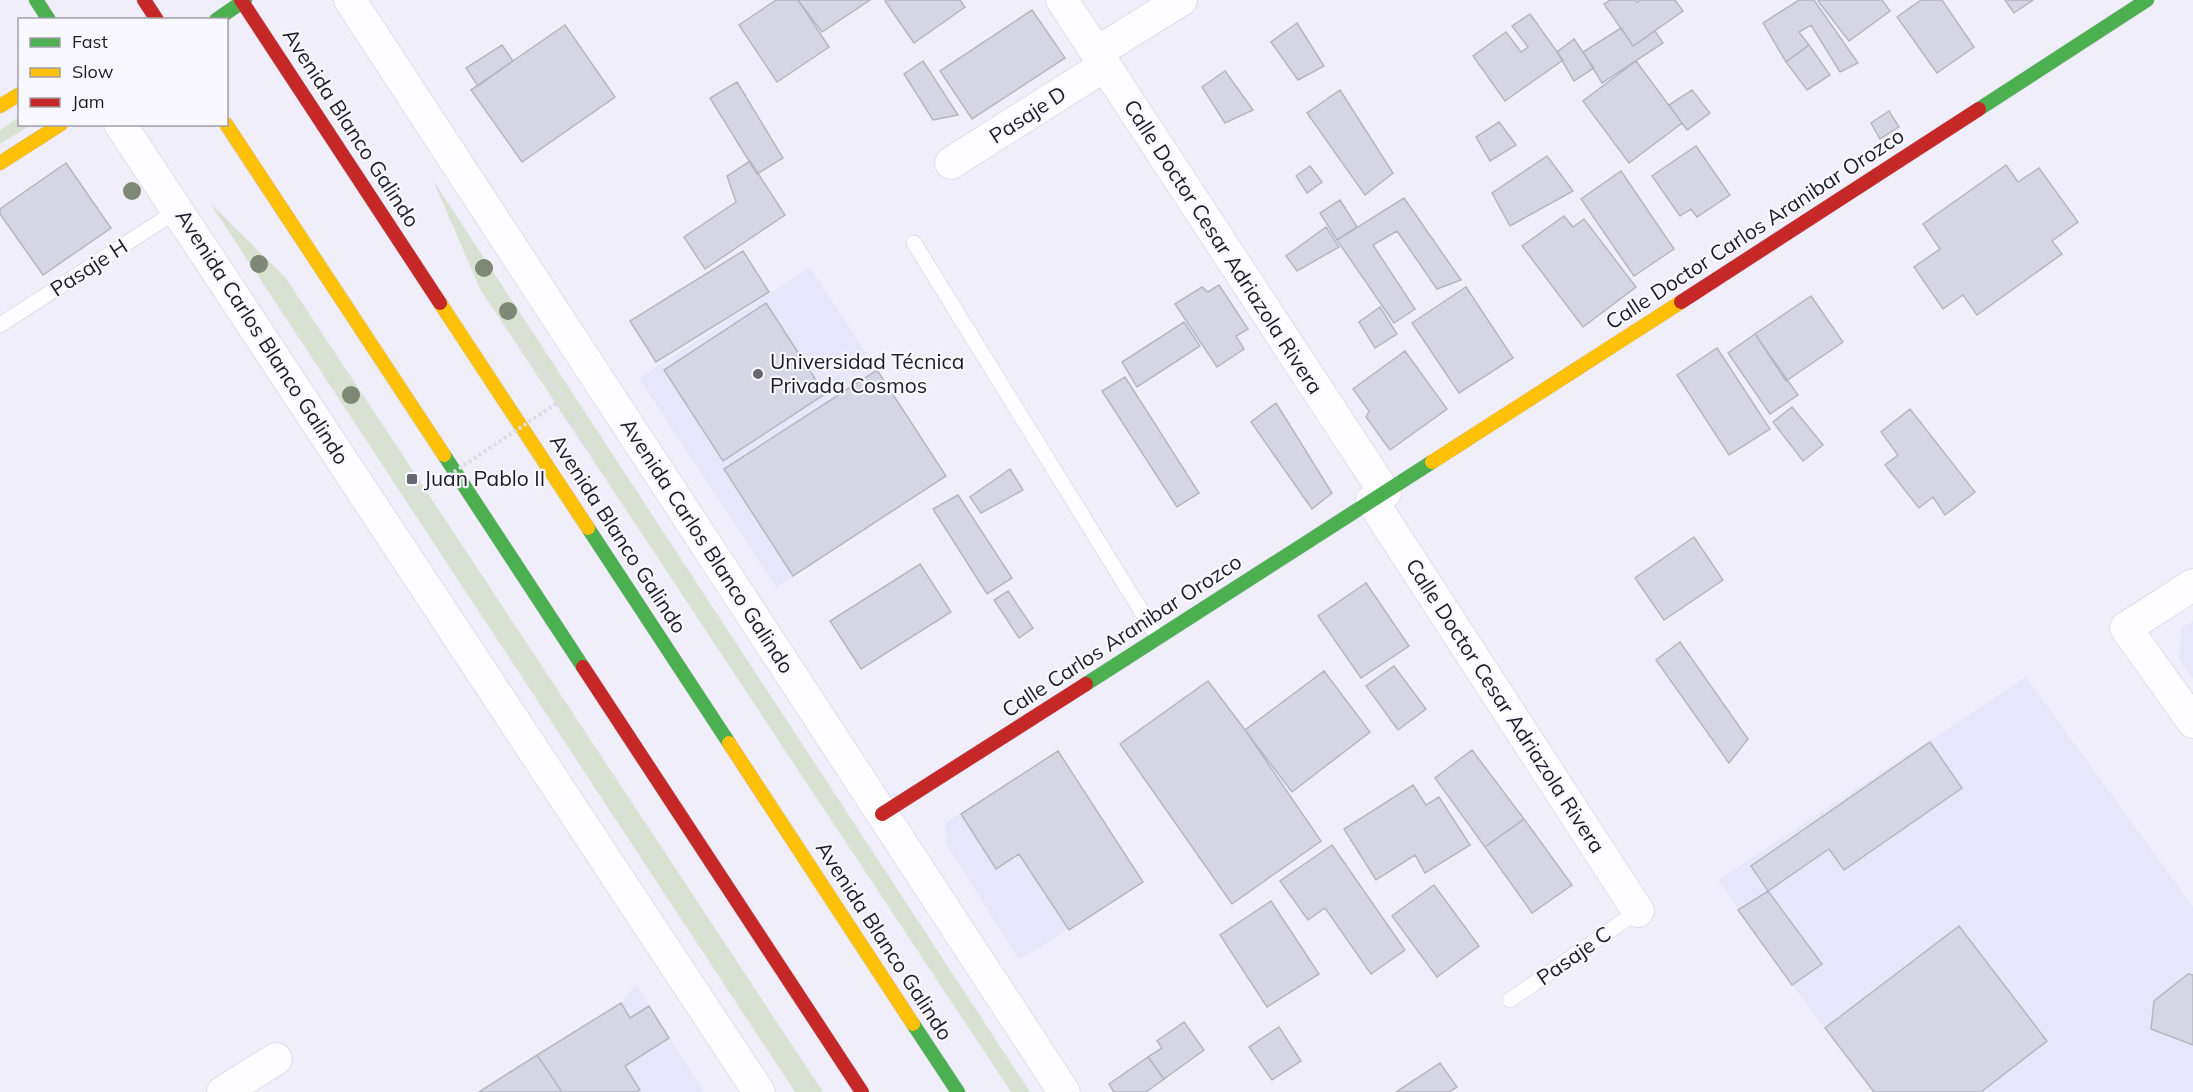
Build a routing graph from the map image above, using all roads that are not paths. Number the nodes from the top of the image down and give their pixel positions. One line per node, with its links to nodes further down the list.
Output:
1 (36, 0): 9 (main road)
2 (163, 0): 8 (main road)
3 (350, 0): 26 (street, Avenida Carlos Blanco Galindo)
4 (1062, 0): 11 (street, Calle Doctor Cesar Adriazola Rivera)
5 (1181, 0): 11 (street, Pasaje D)
6 (2148, 0): 22 (main road, Calle Doctor Carlos Aranibar Orozco)
7 (243, 1): 10 (main road); 33 (main road, Avenida Blanco Galindo)
8 (148, 11)
9 (48, 18)
10 (219, 18)
11 (1100, 60): 18 (street, Pasaje D); 22 (street, Calle Doctor Cesar Adriazola Rivera)
12 (18, 95): 13 (main road)
13 (0, 106)
14 (58, 126): 17 (main road)
15 (121, 126): 19 (street, Avenida Carlos Blanco Galindo)
16 (227, 126): 32 (main road)
17 (0, 163)
18 (951, 164)
19 (178, 210): 21 (lane, Pasaje H); 31 (street, Avenida Carlos Blanco Galindo)
20 (914, 243): 24 (lane)
21 (0, 325)
22 (1378, 497): 24 (main road, Calle Carlos Aranibar Orozco); 27 (street, Calle Doctor Cesar Adriazola Rivera)
23 (2193, 585): 25 (street)
24 (1158, 638): 26 (main road, Calle Carlos Aranibar Orozco)
25 (2193, 722)
26 (882, 814): 34 (street, Avenida Carlos Blanco Galindo)
27 (1638, 911): 28 (lane, Pasaje C)
28 (1510, 1000)
29 (276, 1059): 30 (street)
30 (223, 1092)
31 (759, 1092)
32 (862, 1092)
33 (958, 1092)
34 (1064, 1092)

